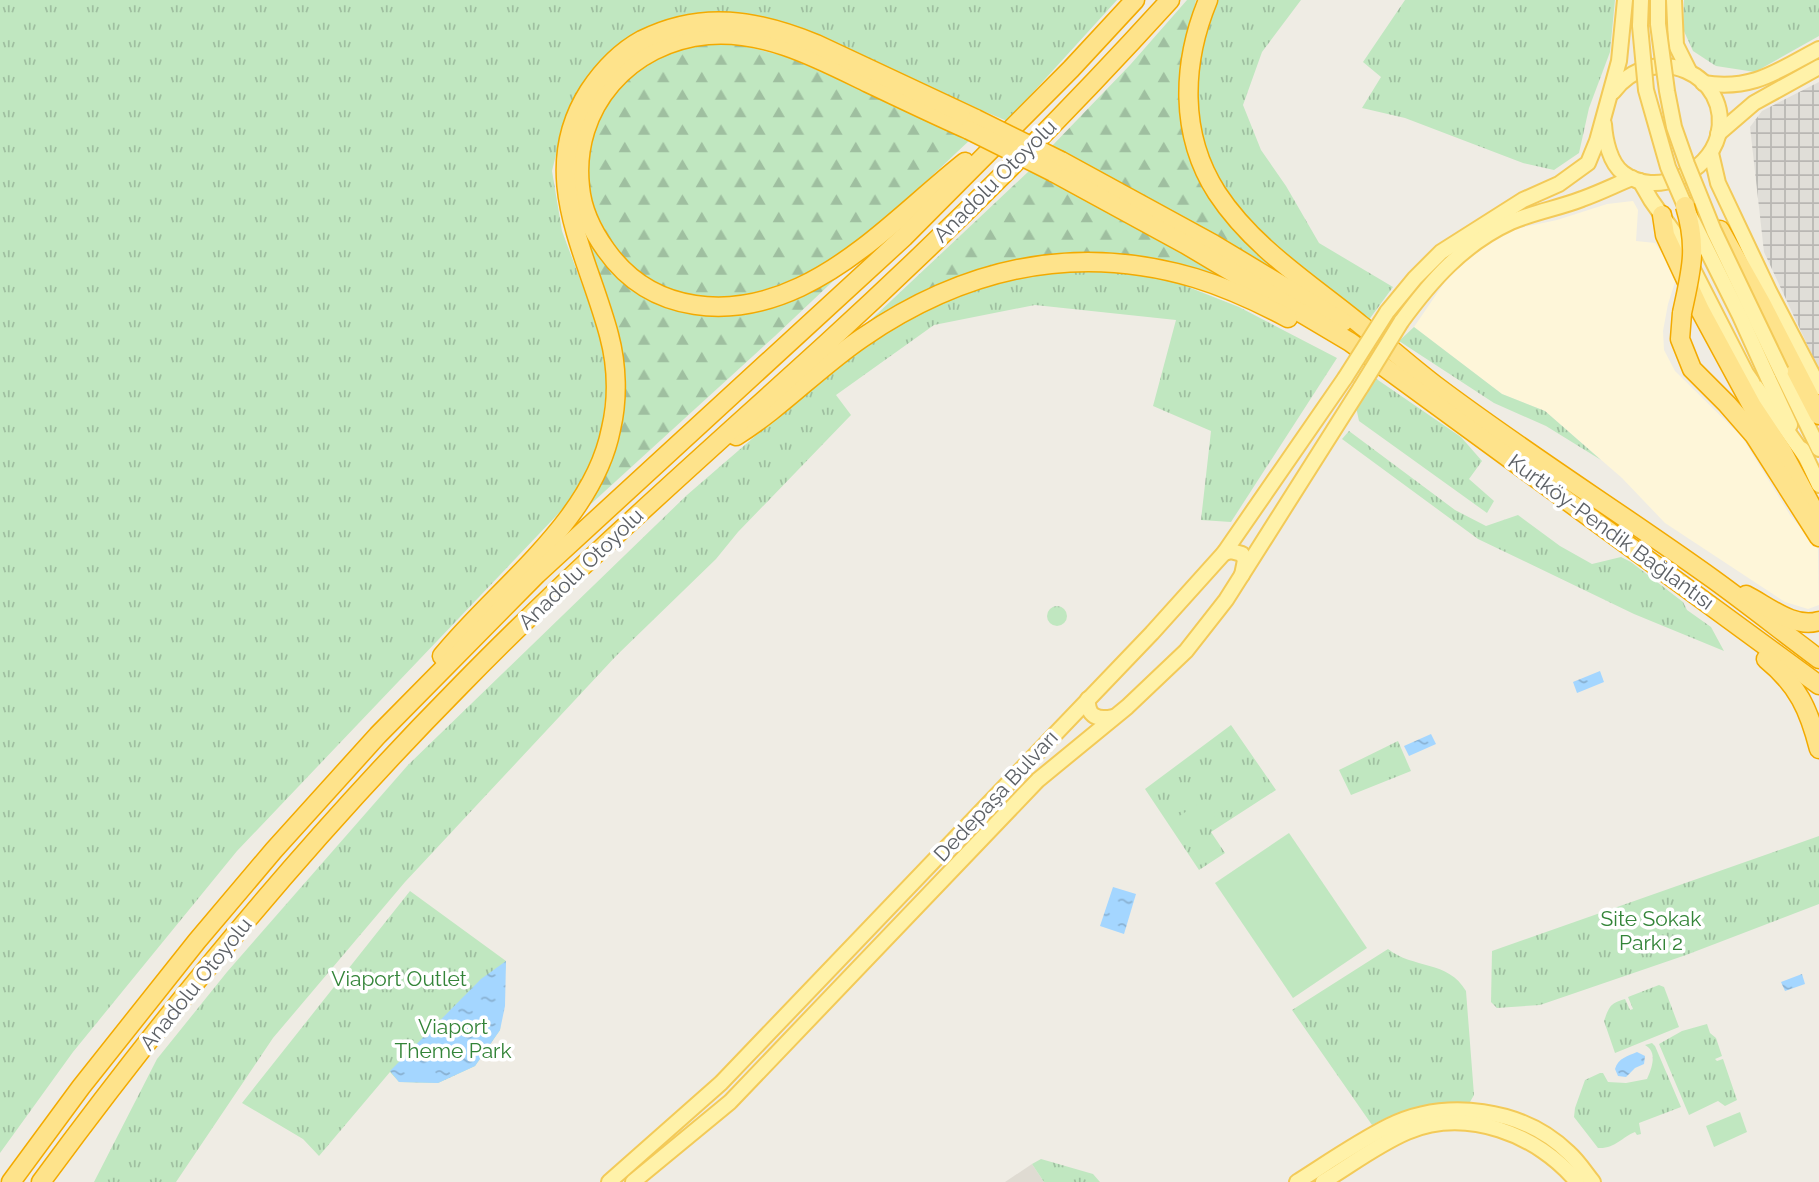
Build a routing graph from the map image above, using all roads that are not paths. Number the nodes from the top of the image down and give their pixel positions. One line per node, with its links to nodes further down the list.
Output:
1 (1135, 0): 14 (highway, Anadolu Otoyolu)
2 (1170, 0): 30 (highway, Anadolu Otoyolu)
3 (1208, 0): 23 (highway)
4 (1625, 0): 12 (main road)
5 (1641, 0): 21 (main road, bridge)
6 (1658, 0): 20 (main road, bridge)
7 (1674, 0): 10 (main road)
8 (1819, 49): 11 (main road)
9 (1819, 67): 16 (main road)
10 (1689, 71): 11 (main road); 12 (main road)
11 (1703, 83): 16 (main road)
12 (1610, 95): 13 (main road)
13 (1605, 113): 19 (main road); 34 (main road, Dedepaşa Bulvarı, bridge)
14 (1025, 114): 15 (highway); 45 (highway, Anadolu Otoyolu)
15 (973, 125): 18 (highway, bridge); 45 (highway)
16 (1718, 134): 17 (main road)
17 (1711, 153): 19 (main road); 26 (main road)
18 (1057, 167): 23 (highway); 25 (highway)
19 (1636, 179): 22 (main road); 35 (main road, Dedepaşa Bulvarı, bridge)
20 (1699, 192): 24 (highway, bridge)
21 (1685, 206): 24 (main road, bridge); 33 (highway, bridge)
22 (1662, 215): 29 (main road); 32 (highway)
23 (1409, 363): 36 (highway, Kurtköy-Pendik Bağlantısı)
24 (1781, 372): 27 (highway); 28 (main road); 29 (main road)
25 (1401, 381): 30 (highway); 37 (highway, Kurtköy-Pendik Bağlantısı)
26 (1819, 387)
27 (1819, 415)
28 (1819, 449)
29 (1805, 456): 31 (main road)
30 (694, 462): 49 (highway, Anadolu Otoyolu)
31 (1819, 485)
32 (1819, 520)
33 (1819, 537)
34 (1224, 553): 35 (main road); 43 (main road, Dedepaşa Bulvarı)
35 (1241, 576): 44 (main road, Dedepaşa Bulvarı)
36 (1715, 581): 38 (highway, Kurtköy-Pendik Bağlantısı); 39 (highway)
37 (1714, 608): 42 (highway, Kurtköy-Pendik Bağlantısı); 46 (highway)
38 (1762, 617): 40 (highway); 41 (highway, Kurtköy-Pendik Bağlantısı)
39 (1819, 621)
40 (1819, 646)
41 (1819, 659)
42 (1819, 685)
43 (1088, 699): 44 (main road); 50 (main road, Dedepaşa Bulvarı)
44 (1114, 717): 51 (main road, Dedepaşa Bulvarı)
45 (378, 735): 48 (highway, Anadolu Otoyolu)
46 (1819, 749)
47 (1345, 1160): 52 (main road); 53 (main road); 54 (main road); 55 (main road)
48 (11, 1182)
49 (41, 1182)
50 (610, 1182)
51 (633, 1182)
52 (1297, 1182)
53 (1323, 1182)
54 (1577, 1182)
55 (1593, 1182)

